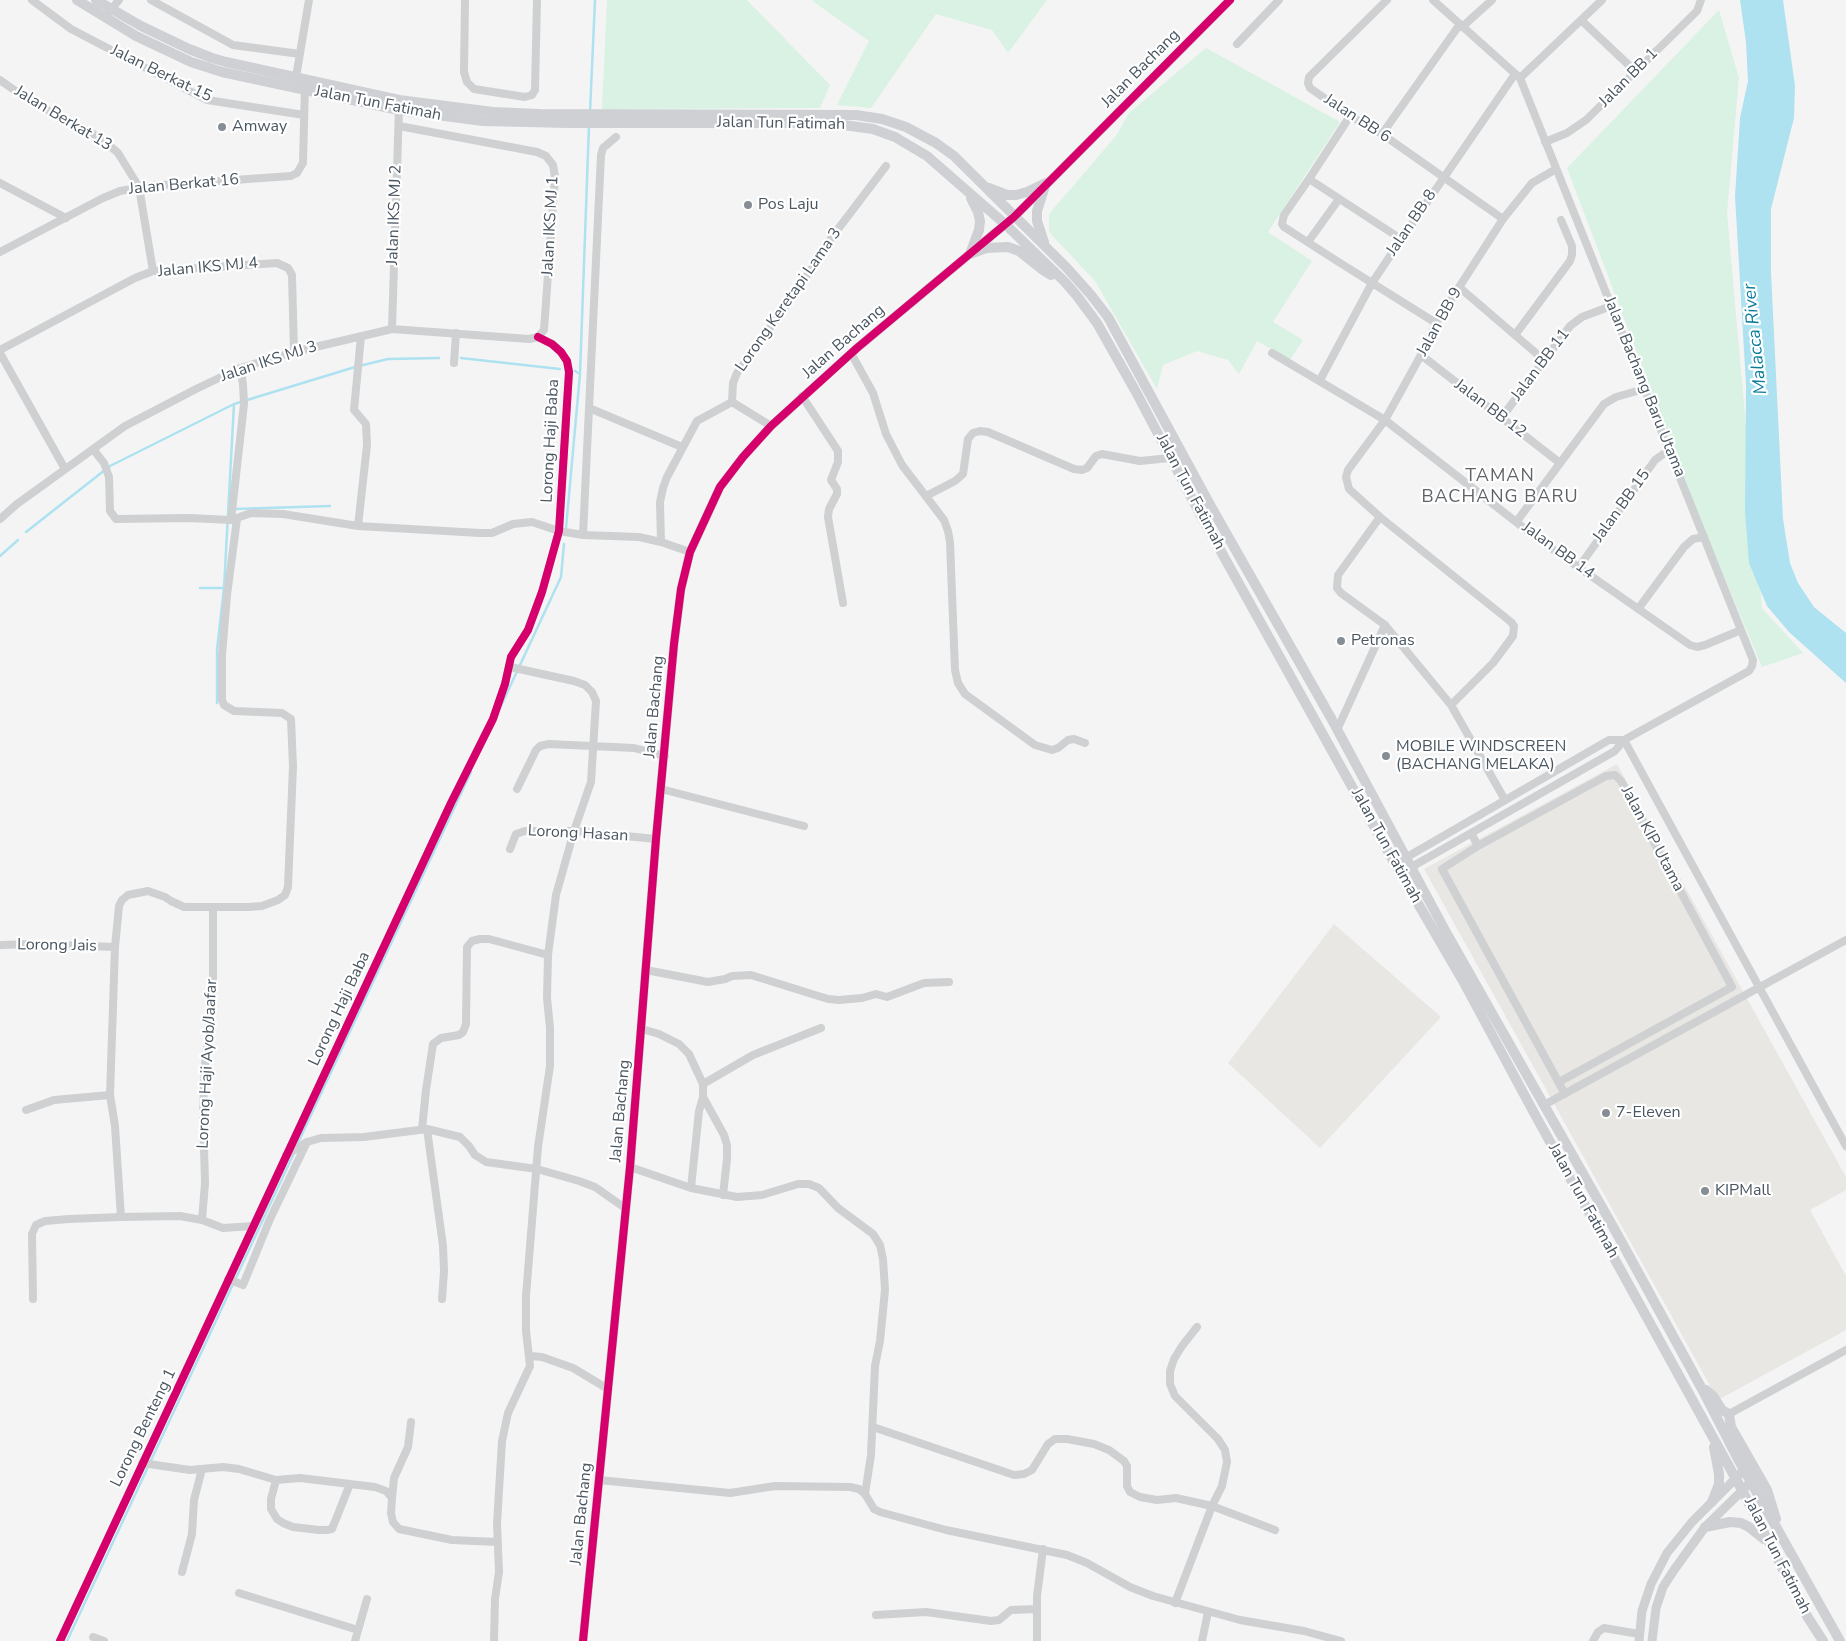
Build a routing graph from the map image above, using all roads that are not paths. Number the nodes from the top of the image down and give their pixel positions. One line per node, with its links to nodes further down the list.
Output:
1 (32, 0): 26 (street, Jalan Berkat 15)
2 (77, 0): 16 (main road, Jalan Tun Fatimah)
3 (96, 0): 16 (main road, Jalan Tun Fatimah)
4 (119, 0): 16 (street)
5 (151, 0): 20 (street)
6 (309, 0): 20 (street, Jalan Berkat 16)
7 (466, 0): 8 (street)
8 (536, 0)
9 (1230, 0): 39 (street, Jalan Bachang)
10 (1279, 0): 19 (street)
11 (1387, 0): 27 (street, Jalan BB 6)
12 (1433, 0): 18 (street, Jalan Bachang Baru Utama)
13 (1492, 0): 18 (street)
14 (1602, 0): 17 (street, Jalan BB 8)
15 (1700, 0): 21 (street, Jalan BB 1)
16 (108, 13): 24 (main road, Jalan Tun Fatimah); 24 (main road, Jalan Tun Fatimah)
17 (1581, 20): 21 (street); 22 (street, Jalan BB 8)
18 (1461, 25): 22 (street, Jalan Bachang Baru Utama); 30 (street)
19 (1236, 44)
20 (300, 54): 24 (street, Jalan Berkat 16)
21 (1636, 71): 32 (street, Jalan BB 1)
22 (1517, 76): 32 (street, Jalan Bachang Baru Utama); 36 (street, Jalan BB 8)
23 (0, 80): 40 (street, Jalan Berkat 13)
24 (302, 82): 25 (main road, Jalan Tun Fatimah); 26 (street, Jalan Berkat 16)
25 (399, 105): 28 (main road, Jalan Tun Fatimah); 29 (street, Jalan IKS MJ 2)
26 (304, 116): 40 (street, Jalan Berkat 16)
27 (1350, 116): 30 (street, Jalan BB 6); 37 (street)
28 (602, 119): 35 (main road, Jalan Tun Fatimah); 41 (main road, Jalan Tun Fatimah)
29 (399, 126): 59 (street, Jalan IKS MJ 2); 63 (street, Jalan IKS MJ 1)
30 (1382, 134): 36 (street, Jalan BB 6)
31 (616, 137): 76 (street)
32 (1545, 142): 34 (street, Jalan Bachang Baru Utama)
33 (886, 166): 75 (street, Lorong Keretapi Lama 3)
34 (1556, 169): 45 (street, Jalan BB 9); 57 (street, Jalan Bachang Baru Utama)
35 (971, 173): 39 (main road); 43 (main road, Jalan Tun Fatimah)
36 (1443, 176): 45 (street, Jalan BB 6); 48 (street, Jalan BB 8)
37 (1309, 179): 42 (street); 49 (street)
38 (0, 183): 44 (street)
39 (1046, 183): 43 (street, Jalan Bachang); 52 (main road)
40 (139, 187): 44 (street, Jalan Berkat 16); 53 (street)
41 (964, 189): 47 (main road, Jalan Tun Fatimah); 51 (main road)
42 (1339, 199): 48 (street); 49 (street)
43 (1014, 217): 47 (street, Jalan Bachang); 52 (main road, Jalan Tun Fatimah)
44 (66, 218): 50 (street, Jalan Berkat 16)
45 (1503, 219): 56 (street, Jalan BB 9)
46 (1561, 220): 61 (street)
47 (1005, 224): 51 (street, Jalan Bachang); 54 (main road, Jalan Tun Fatimah)
48 (1401, 238): 55 (street, Jalan BB 8)
49 (1308, 242): 55 (street)
50 (0, 252)
51 (970, 254): 54 (main road); 66 (street, Jalan Bachang)
52 (1053, 254): 104 (main road, Jalan Tun Fatimah)
53 (152, 272): 64 (street, Jalan IKS MJ 4); 65 (street, Jalan IKS MJ 4)
54 (1064, 282): 83 (main road, Jalan Tun Fatimah)
55 (1372, 283): 58 (street); 72 (street, Jalan BB 8)
56 (1458, 287): 58 (street, Jalan BB 9); 61 (street)
57 (1611, 306): 69 (street, Jalan BB 11); 73 (street, Jalan Bachang Baru Utama)
58 (1436, 323): 68 (street, Jalan BB 9)
59 (392, 329): 60 (street, Jalan IKS MJ 3); 62 (street, Jalan IKS MJ 3)
60 (456, 333): 63 (street, Jalan IKS MJ 3); 70 (street)
61 (1514, 335): 69 (street)
62 (360, 336): 65 (street, Jalan IKS MJ 3); 91 (street)
63 (538, 337): 92 (street, Lorong Haji Baba)
64 (0, 352): 85 (street)
65 (294, 352): 71 (street, Jalan IKS MJ 3)
66 (851, 353): 74 (street, Jalan Bachang); 86 (street)
67 (1272, 353): 72 (street, Jalan BB 14)
68 (1421, 355): 77 (street, Jalan BB 12); 78 (street, Jalan BB 9)
69 (1544, 360): 77 (street, Jalan BB 11)
70 (454, 363)
71 (240, 368): 81 (street, Jalan IKS MJ 3); 89 (street)
72 (1320, 380): 78 (street, Jalan BB 14)
73 (1644, 388): 82 (street, Jalan Bachang Baru Utama); 84 (street)
74 (802, 396): 79 (street, Jalan Bachang); 98 (street)
75 (732, 402): 79 (street); 80 (street)
76 (589, 408): 80 (street); 93 (street)
77 (1502, 417): 84 (street, Jalan BB 12)
78 (1385, 420): 87 (street, Jalan BB 9); 90 (street, Jalan BB 14)
79 (771, 426): 96 (street, Jalan Bachang)
80 (682, 447): 95 (street)
81 (93, 449): 85 (street, Jalan IKS MJ 3); 89 (street)
82 (1669, 450): 94 (street, Jalan Bachang Baru Utama); 97 (street, Jalan BB 15)
83 (1170, 458): 86 (street); 119 (main road, Jalan Tun Fatimah)
84 (1560, 463): 90 (street)
85 (65, 469): 88 (street, Jalan IKS MJ 3)
86 (926, 496): 106 (street)
87 (1380, 518): 100 (street); 103 (street)
88 (0, 519)
89 (234, 519): 91 (street); 120 (street)
90 (1517, 522): 97 (street, Jalan BB 14)
91 (358, 526): 92 (street)
92 (559, 531): 93 (street); 102 (street, Lorong Haji Baba)
93 (584, 535): 95 (street)
94 (1704, 537): 99 (street); 101 (street, Jalan Bachang Baru Utama)
95 (661, 542): 96 (street)
96 (690, 552): 108 (street, Jalan Bachang)
97 (1579, 567): 99 (street, Jalan BB 14)
98 (843, 603)
99 (1638, 609): 101 (street, Jalan BB 14)
100 (1385, 625): 103 (street); 104 (street)
101 (1741, 630): 105 (street, Jalan Bachang Baru Utama)
102 (512, 667): 107 (street); 140 (street, Lorong Haji Baba)
103 (1451, 705): 111 (street)
104 (1337, 730): 118 (main road, Jalan Tun Fatimah)
105 (1624, 740): 111 (street); 114 (street); 127 (street)
106 (1085, 743)
107 (594, 746): 108 (street); 109 (street); 113 (street)
108 (665, 756): 110 (street, Jalan Bachang)
109 (517, 789)
110 (661, 789): 112 (street); 115 (street, Jalan Bachang)
111 (1505, 800): 118 (street)
112 (804, 826)
113 (574, 831): 115 (street, Lorong Hasan); 117 (street, Lorong Hasan); 124 (street)
114 (1471, 833): 116 (street); 118 (street)
115 (656, 839): 125 (street, Jalan Bachang)
116 (1478, 846): 130 (street, Jalan KIP Utama); 130 (street, Jalan KIP Utama)
117 (510, 849)
118 (1408, 862): 119 (street); 135 (main road, Jalan Tun Fatimah)
119 (1398, 868): 160 (main road, Jalan Tun Fatimah)
120 (212, 908): 123 (street); 147 (street, Lorong Haji Ayob/Jaafar)
121 (1846, 940): 127 (street)
122 (0, 945): 123 (street, Lorong Jais)
123 (115, 947): 133 (street)
124 (548, 955): 137 (street); 142 (street)
125 (646, 970): 126 (street); 129 (street, Jalan Bachang)
126 (949, 982)
127 (1759, 988): 132 (street); 139 (street)
128 (821, 1028): 131 (street)
129 (642, 1029): 131 (street); 141 (street, Jalan Bachang)
130 (1558, 1082): 132 (street, Jalan KIP Utama)
131 (703, 1084): 134 (street)
132 (1565, 1094): 135 (street)
133 (110, 1095): 136 (street); 146 (street)
134 (703, 1097): 143 (street); 144 (street)
135 (1544, 1105): 156 (main road, Jalan Tun Fatimah)
136 (26, 1110)
137 (425, 1129): 138 (street); 142 (street); 151 (street)
138 (306, 1143): 140 (street); 149 (street)
139 (1846, 1146)
140 (288, 1153): 148 (street, Lorong Haji Baba)
141 (630, 1167): 143 (street); 145 (street, Jalan Bachang)
142 (537, 1169): 145 (street); 154 (street)
143 (691, 1188): 144 (street)
144 (723, 1195): 159 (street)
145 (625, 1208): 155 (street, Jalan Bachang)
146 (121, 1217): 147 (street); 150 (street)
147 (202, 1220): 148 (street)
148 (253, 1226): 149 (street, Lorong Benteng 1)
149 (232, 1280): 161 (street, Lorong Benteng 1)
150 (33, 1299)
151 (442, 1299)
152 (1197, 1327): 173 (street)
153 (1846, 1350): 157 (street)
154 (530, 1356): 155 (street); 177 (street)
155 (608, 1389): 166 (street, Jalan Bachang)
156 (1702, 1389): 157 (main road); 163 (main road, Jalan Tun Fatimah)
157 (1729, 1414): 174 (main road)
158 (410, 1422): 171 (street)
159 (873, 1428): 170 (street); 173 (street)
160 (1710, 1431): 164 (main road, Jalan Tun Fatimah); 172 (main road)
161 (144, 1463): 162 (street); 190 (street, Lorong Benteng 1)
162 (202, 1469): 165 (street); 180 (street)
163 (1744, 1470): 164 (street); 167 (main road, Jalan Tun Fatimah)
164 (1736, 1478): 169 (main road, Jalan Tun Fatimah); 172 (street)
165 (276, 1480): 168 (street); 168 (street)
166 (599, 1480): 170 (street); 194 (street, Jalan Bachang)
167 (1752, 1482): 169 (street); 174 (main road, Jalan Tun Fatimah)
168 (350, 1484): 171 (street)
169 (1742, 1490): 175 (street); 178 (main road, Jalan Tun Fatimah)
170 (865, 1494): 179 (street)
171 (392, 1498): 177 (street)
172 (1712, 1502): 189 (street)
173 (1212, 1506): 176 (street); 183 (street)
174 (1776, 1525): 201 (main road, Jalan Tun Fatimah)
175 (1705, 1527): 178 (main road); 199 (street)
176 (1275, 1530)
177 (497, 1542): 193 (street)
178 (1770, 1546): 200 (main road, Jalan Tun Fatimah)
179 (1043, 1549): 183 (street); 184 (street)
180 (182, 1572)
181 (239, 1594): 187 (street)
182 (367, 1599): 187 (street)
183 (1175, 1603): 185 (street)
184 (1037, 1609): 186 (street); 195 (street)
185 (1208, 1612): 196 (street); 197 (street)
186 (876, 1615)
187 (358, 1630): 192 (street)
188 (93, 1637): 191 (street)
189 (1639, 1637): 198 (street)
190 (60, 1641)
191 (104, 1641)
192 (355, 1641)
193 (494, 1641)
194 (583, 1641)
195 (1037, 1641)
196 (1202, 1641)
197 (1341, 1641)
198 (1593, 1641)
199 (1652, 1641)
200 (1823, 1641)
201 (1840, 1641)

